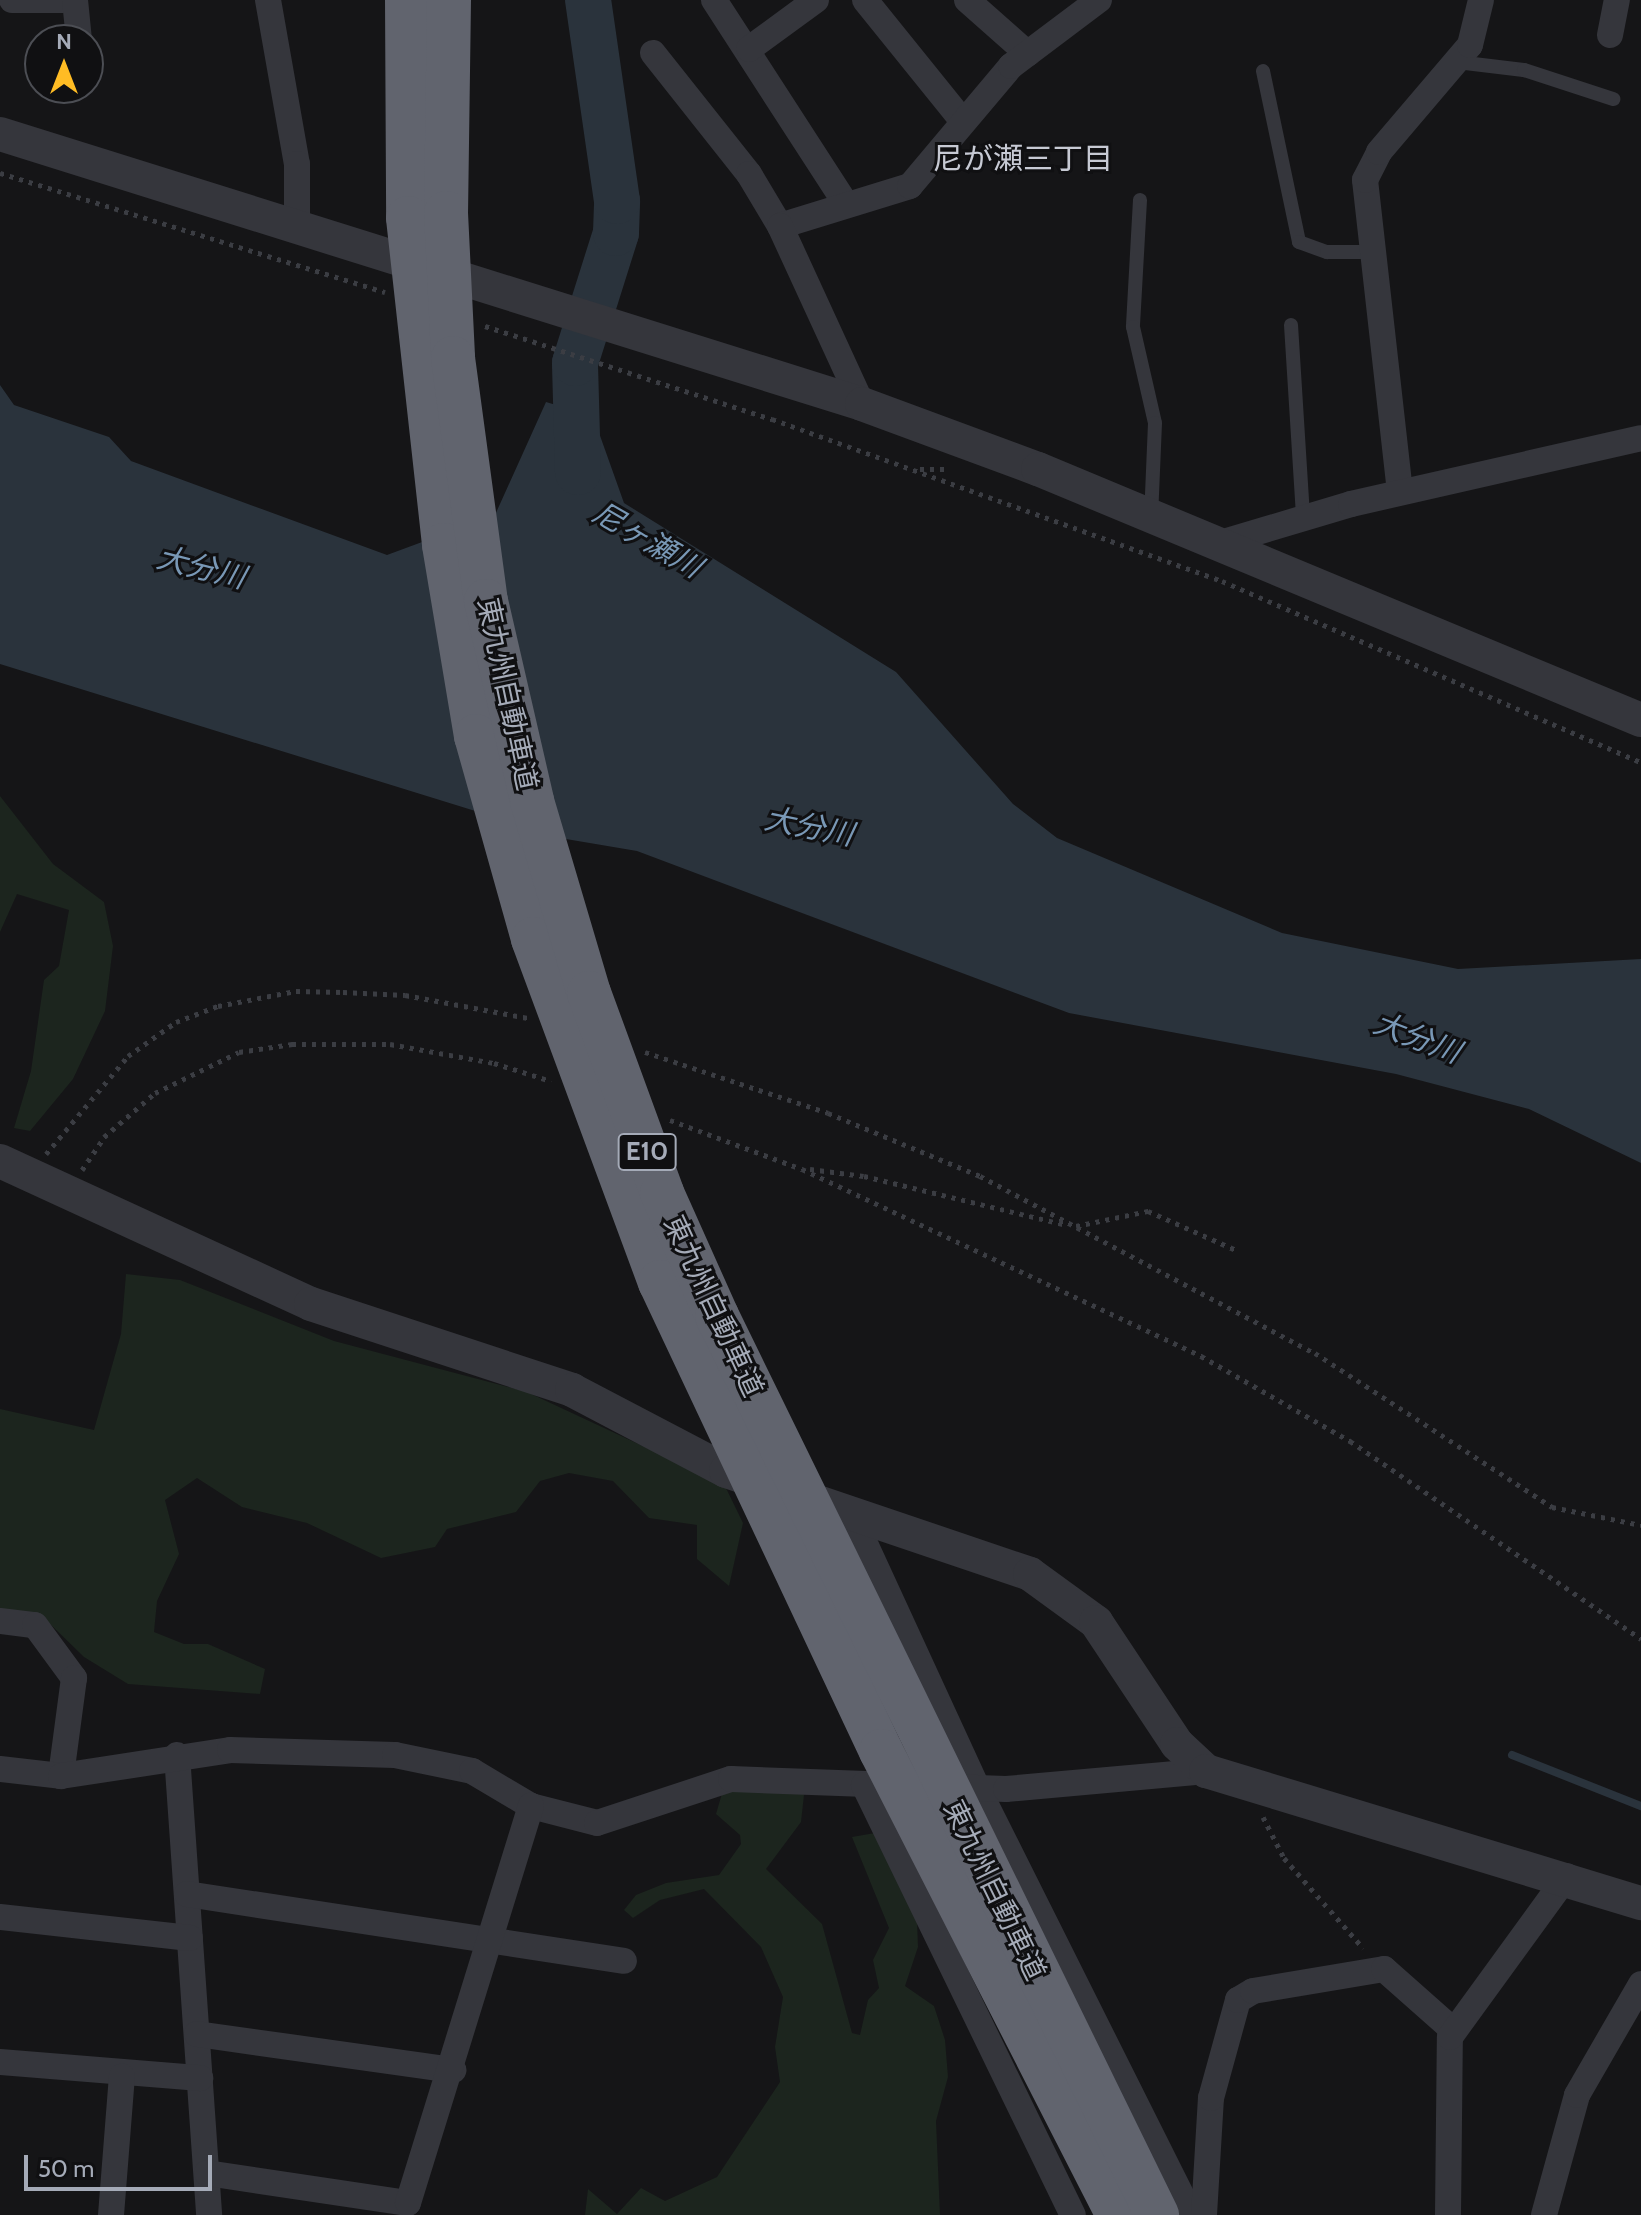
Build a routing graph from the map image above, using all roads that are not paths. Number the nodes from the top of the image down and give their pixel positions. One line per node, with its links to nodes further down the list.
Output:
1 (12, 0): 2 (street)
2 (63, 0)
3 (75, 0): 14 (street)
4 (268, 0): 27 (street)
5 (407, 0): 65 (highway, 東九州自動車道 / E10, bridge)
6 (449, 0): 66 (highway, 東九州自動車道 / E10, bridge)
7 (714, 0): 16 (street)
8 (816, 0): 16 (street)
9 (865, 0): 22 (street)
10 (967, 0): 18 (street)
11 (1099, 0): 18 (street)
12 (1481, 0): 19 (street)
13 (1617, 0): 15 (street)
14 (77, 24)
15 (1610, 35)
16 (749, 49): 25 (street)
17 (653, 53): 26 (street)
18 (1028, 54): 22 (street)
19 (1457, 62): 21 (lane); 28 (street)
20 (1263, 71): 28 (lane)
21 (1613, 99)
22 (962, 120): 25 (street)
23 (0, 134): 27 (street)
24 (1140, 200): 33 (lane)
25 (846, 204): 26 (street)
26 (780, 226): 30 (street)
27 (297, 229): 30 (street)
28 (1375, 252): 32 (street)
29 (1291, 325): 34 (lane)
30 (862, 404): 33 (street)
31 (1641, 438): 32 (street)
32 (1400, 492): 34 (street)
33 (1151, 517): 35 (street)
34 (1303, 518): 35 (street)
35 (1217, 544): 36 (street)
36 (1641, 720)
37 (0, 1161): 38 (street)
38 (850, 1511): 42 (street); 45 (street)
39 (0, 1621): 43 (street)
40 (177, 1755): 43 (street); 46 (street); 48 (street)
41 (0, 1769): 43 (street)
42 (1206, 1771): 45 (street); 47 (street)
43 (61, 1776)
44 (864, 1785): 45 (street); 46 (street); 64 (street)
45 (978, 1789): 67 (street)
46 (531, 1806): 52 (street)
47 (1567, 1876): 49 (street); 55 (street)
48 (187, 1894): 51 (street); 52 (street)
49 (1641, 1903)
50 (0, 1917): 51 (street)
51 (190, 1938): 56 (street)
52 (494, 1938): 53 (street); 58 (street)
53 (624, 1961)
54 (1641, 1984): 70 (street)
55 (1453, 2030): 68 (street); 69 (street)
56 (197, 2034): 58 (street); 60 (street)
57 (0, 2062): 59 (street)
58 (453, 2070): 61 (street)
59 (122, 2076): 60 (street); 62 (street)
60 (200, 2078): 61 (street)
61 (207, 2173): 63 (street)
62 (111, 2215)
63 (209, 2215)
64 (1073, 2215)
65 (1118, 2215)
66 (1157, 2215)
67 (1191, 2215)
68 (1204, 2215)
69 (1448, 2215)
70 (1544, 2215)

